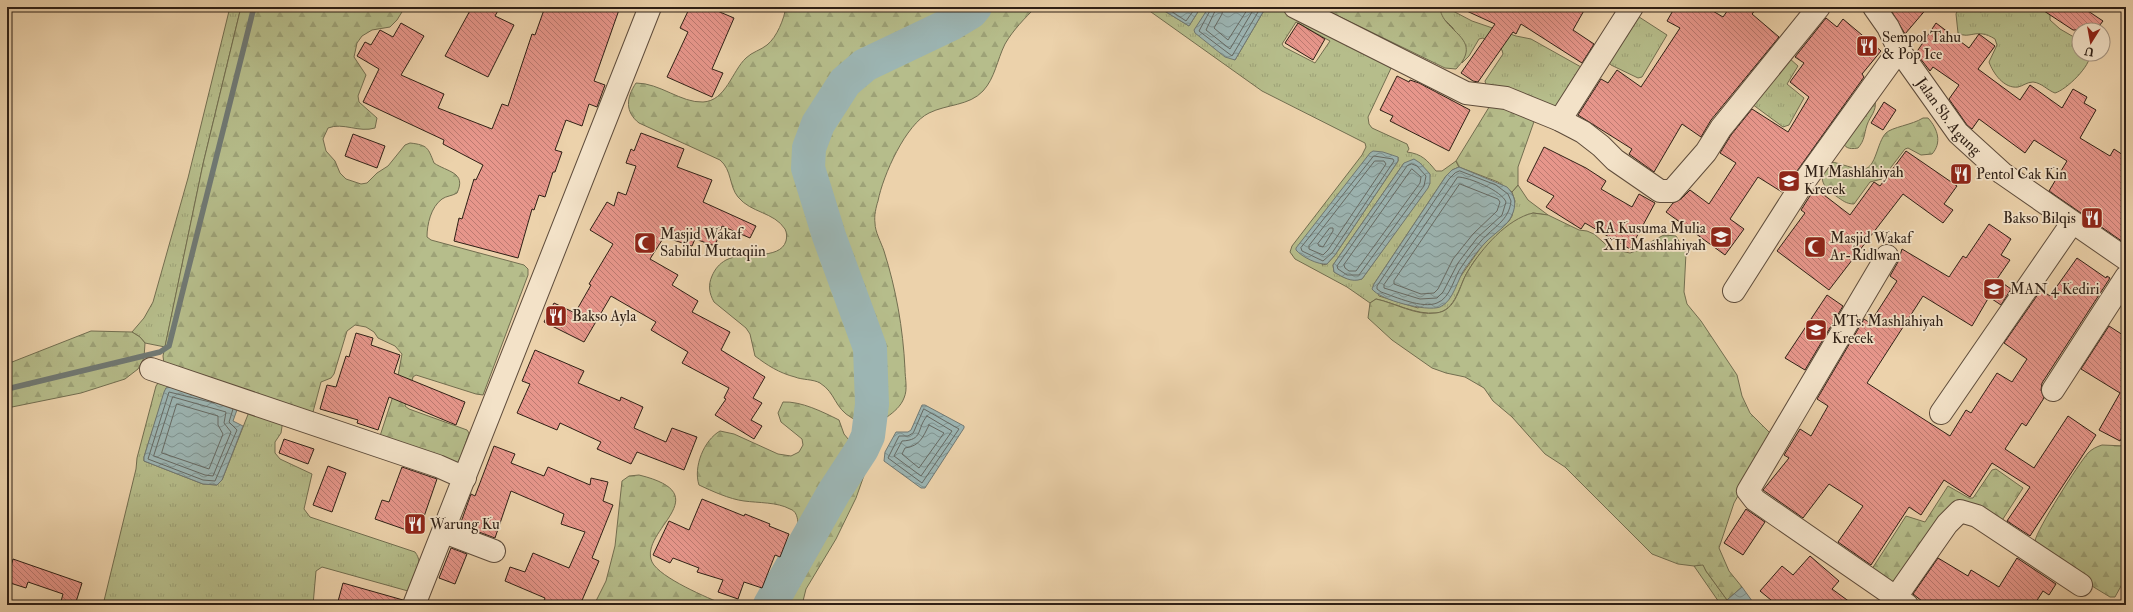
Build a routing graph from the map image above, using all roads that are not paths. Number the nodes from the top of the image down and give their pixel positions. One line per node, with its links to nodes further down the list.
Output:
1 (650, 7): 16 (street)
2 (1295, 7): 7 (street)
3 (1632, 7): 7 (street)
4 (1819, 7): 7 (street)
5 (1874, 7): 6 (street, Jalan Sb. Agung)
6 (1899, 50): 8 (street, Jalan Sb. Agung); 12 (street)
7 (1560, 120)
8 (2072, 223): 10 (street, Jalan Sb. Agung); 15 (street)
9 (1887, 256): 20 (street)
10 (2126, 259)
11 (2126, 277): 14 (street)
12 (1734, 291)
13 (151, 369): 16 (street)
14 (2053, 390)
15 (1941, 413)
16 (465, 478): 17 (street)
17 (444, 532): 18 (street); 21 (street)
18 (494, 551)
19 (2081, 585): 20 (street)
20 (1902, 601)
21 (414, 605)

